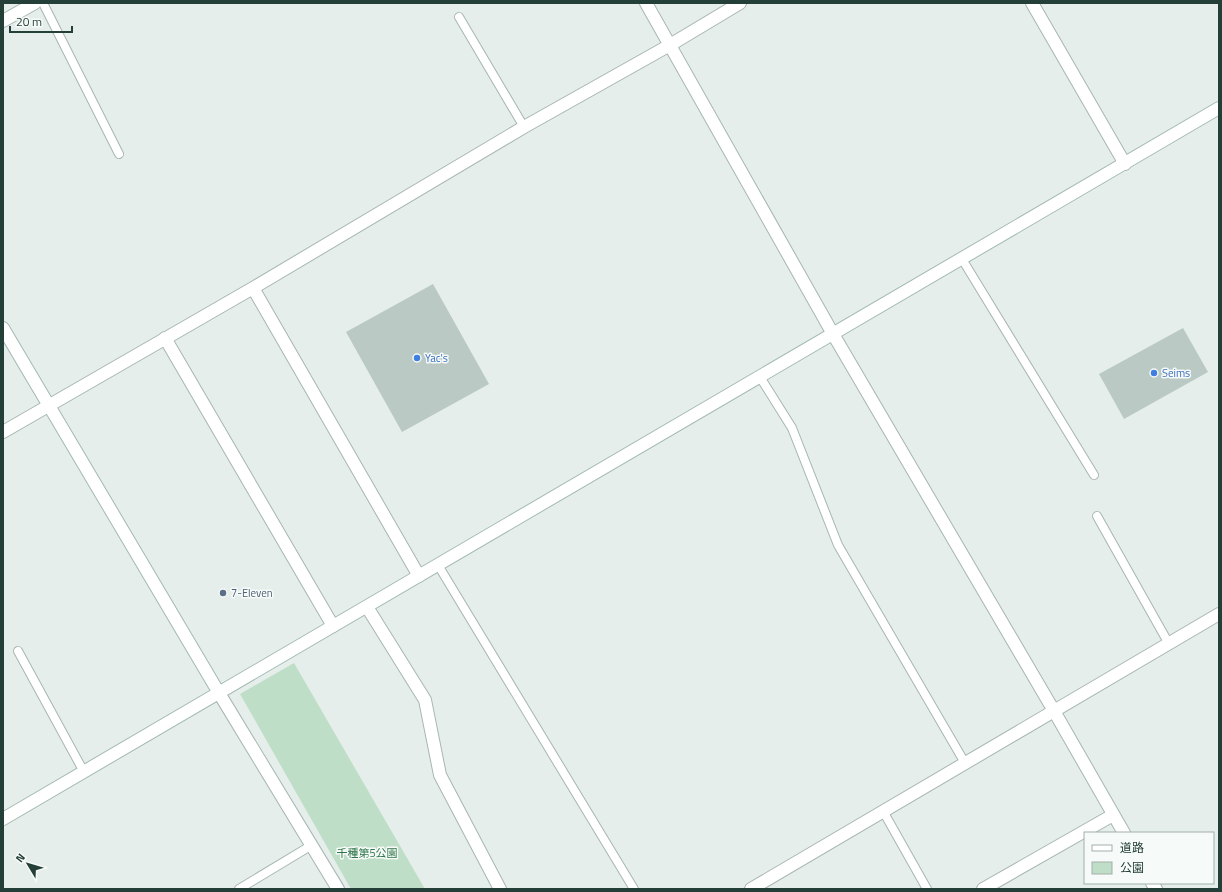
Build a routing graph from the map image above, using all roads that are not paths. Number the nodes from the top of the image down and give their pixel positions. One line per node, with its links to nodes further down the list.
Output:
1 (35, 3): 7 (street)
2 (43, 3): 11 (lane)
3 (646, 3): 8 (street)
4 (740, 3): 8 (street)
5 (1032, 3): 12 (street)
6 (459, 17): 10 (lane)
7 (3, 21)
8 (670, 45): 10 (street); 16 (street)
9 (1219, 108): 12 (street)
10 (524, 127): 14 (street)
11 (119, 154)
12 (1125, 164): 13 (street)
13 (962, 259): 16 (street); 21 (lane)
14 (253, 288): 17 (street); 24 (street)
15 (3, 328): 19 (street)
16 (833, 334): 18 (street); 31 (street)
17 (165, 338): 19 (street); 27 (street)
18 (760, 377): 23 (street); 32 (lane)
19 (49, 405): 20 (street); 30 (street)
20 (3, 432)
21 (1094, 475)
22 (1097, 516): 28 (lane)
23 (438, 565): 24 (street); 42 (lane)
24 (419, 576): 25 (street)
25 (367, 607): 27 (street); 41 (street)
26 (1219, 614): 28 (street)
27 (333, 626): 30 (street)
28 (1169, 644): 31 (street)
29 (18, 651): 33 (lane)
30 (219, 693): 33 (street); 38 (street)
31 (1054, 711): 32 (street); 35 (street)
32 (965, 763): 34 (street)
33 (84, 772): 36 (street)
34 (883, 811): 43 (street); 44 (lane)
35 (1113, 815): 37 (street); 45 (street)
36 (3, 820)
37 (1123, 832)
38 (312, 845): 39 (lane); 40 (street)
39 (239, 889)
40 (338, 889)
41 (500, 889)
42 (634, 889)
43 (751, 889)
44 (927, 889)
45 (983, 889)

